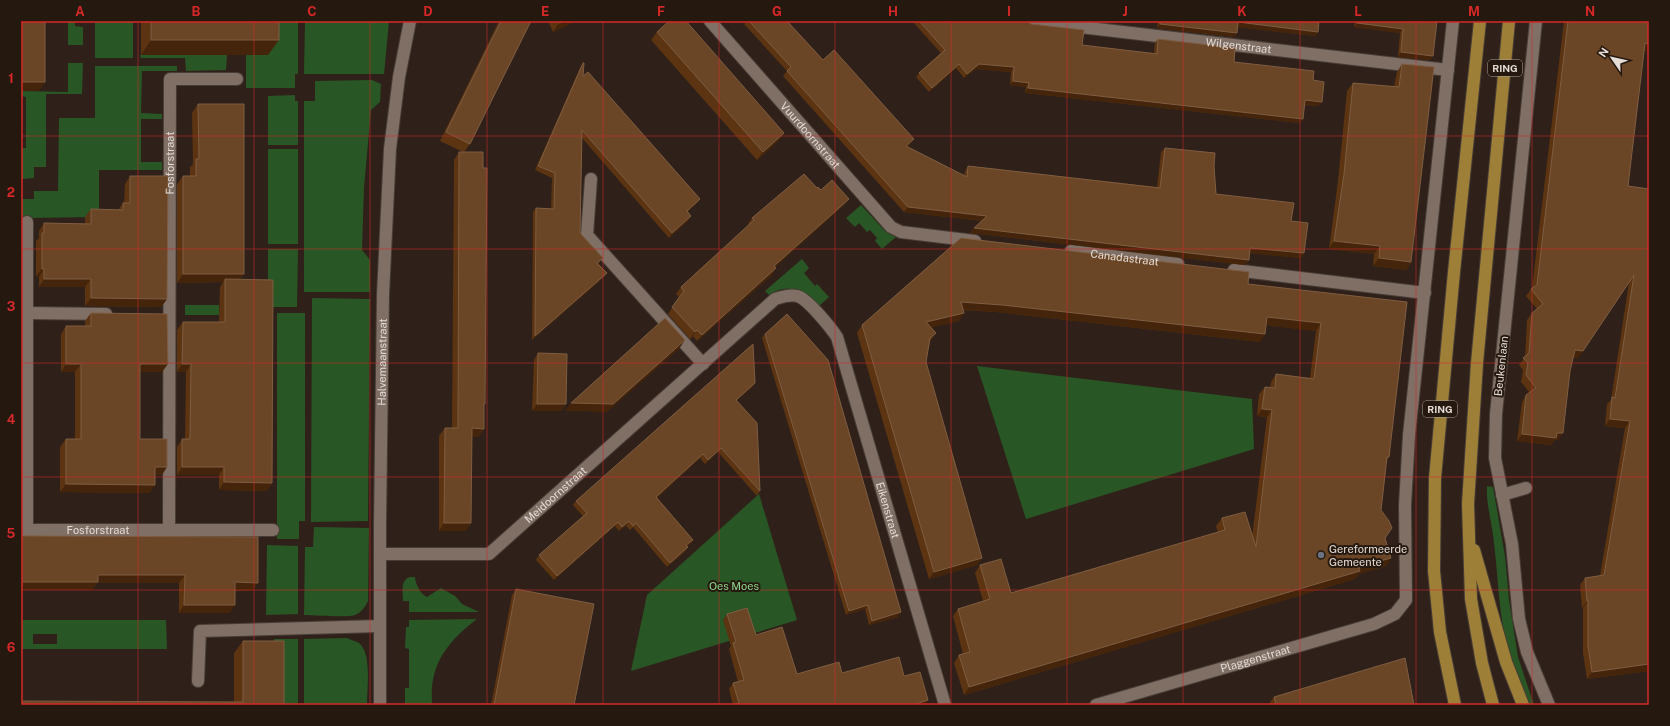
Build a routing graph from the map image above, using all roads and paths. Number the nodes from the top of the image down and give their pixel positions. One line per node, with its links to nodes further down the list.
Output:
1 (410, 21): 27 (street, Halvemaanstraat)
2 (710, 21): 12 (street, Vuurdoornstraat)
3 (1029, 21): 8 (street, Wilgenstraat)
4 (1453, 21): 8 (street)
5 (1480, 21): 33 (main road, RING)
6 (1510, 21): 26 (main road, RING)
7 (1536, 21): 22 (street, Beukenlaan)
8 (1448, 70): 16 (street)
9 (237, 79): 24 (street, Fosforstraat)
10 (591, 179): 20 (street)
11 (27, 222): 17 (street, Fosforstraat)
12 (989, 242)
13 (1057, 250): 14 (street, Canadastraat)
14 (1190, 265)
15 (1221, 269): 16 (street)
16 (1425, 293): 32 (street, Plaggenstraat)
17 (27, 313): 18 (street); 23 (street, Fosforstraat)
18 (114, 314)
19 (824, 319): 20 (street, Meidoornstraat); 31 (street, Eikenstraat)
20 (703, 364): 27 (street, Meidoornstraat)
21 (1526, 488): 22 (street)
22 (1502, 495): 36 (street, Beukenlaan)
23 (24, 530): 24 (street, Fosforstraat)
24 (168, 530): 25 (street, Fosforstraat)
25 (273, 530)
26 (1470, 538): 34 (main road, RING); 35 (main road)
27 (380, 554): 28 (street, Halvemaanstraat)
28 (380, 626): 29 (street); 30 (street, Halvemaanstraat)
29 (198, 681)
30 (380, 705)
31 (945, 705)
32 (1096, 705)
33 (1456, 705)
34 (1493, 705)
35 (1522, 705)
36 (1549, 705)

